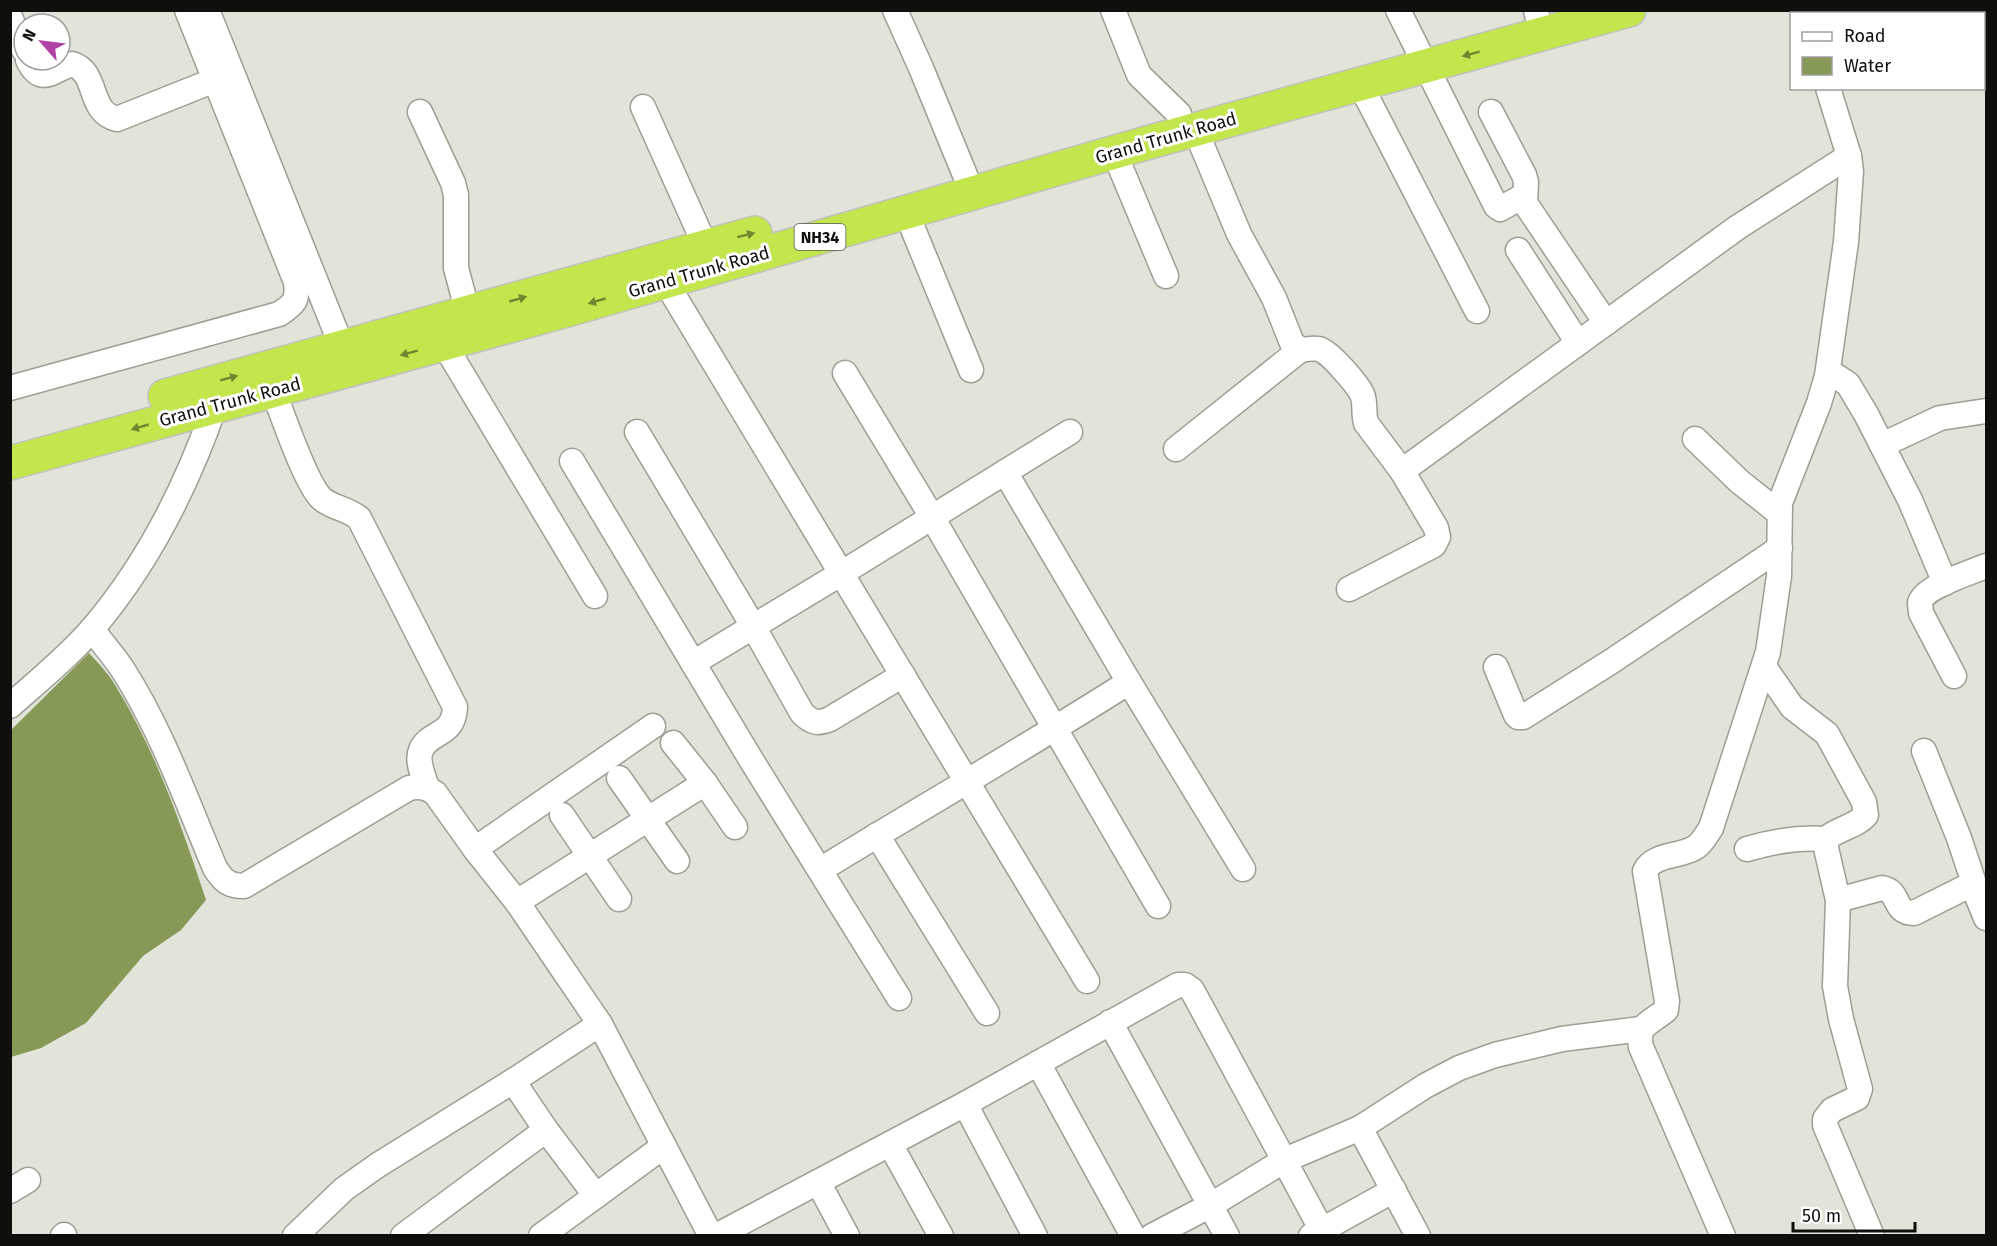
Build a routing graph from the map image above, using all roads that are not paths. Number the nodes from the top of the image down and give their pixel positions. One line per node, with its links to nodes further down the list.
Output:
1 (187, 10): 12 (street)
2 (207, 10): 33 (street)
3 (895, 10): 21 (street)
4 (1113, 10): 18 (street)
5 (1398, 10): 8 (street)
6 (1629, 10): 8 (highway, Grand Trunk Road / NH34, one-way to 8)
7 (1542, 12): 8 (highway, Grand Trunk Road / NH34)
8 (1421, 56): 13 (highway, Grand Trunk Road / NH34); 18 (highway, Grand Trunk Road / NH34); 22 (street)
9 (72, 64): 12 (street)
10 (36, 72): 11 (street)
11 (54, 72)
12 (215, 80): 38 (street)
13 (1360, 84): 18 (highway, Grand Trunk Road / NH34); 28 (street)
14 (1829, 90): 20 (street)
15 (643, 107): 24 (street)
16 (420, 112): 29 (street)
17 (1491, 112): 22 (street)
18 (1187, 121): 19 (highway, Grand Trunk Road / NH34); 21 (highway, Grand Trunk Road / NH34); 34 (street)
19 (1114, 152): 23 (highway, Grand Trunk Road / NH34); 26 (street)
20 (1849, 156): 30 (street); 37 (street)
21 (965, 175): 24 (highway, Grand Trunk Road / NH34, one-way to 21)
22 (1525, 195): 30 (street)
23 (906, 212): 27 (highway, Grand Trunk Road / NH34); 35 (street)
24 (705, 245): 29 (highway, Grand Trunk Road / NH34, one-way to 24)
25 (1518, 250): 31 (street)
26 (1166, 276)
27 (666, 281): 32 (highway, Grand Trunk Road / NH34, one-way to 32); 56 (street)
28 (1477, 311)
29 (468, 313): 33 (highway, Grand Trunk Road / NH34)
30 (1606, 323): 31 (street)
31 (1578, 343): 50 (street)
32 (444, 344): 39 (highway, Grand Trunk Road / NH34, one-way to 39); 59 (street)
33 (342, 347): 40 (highway, Grand Trunk Road / NH34, one-way to 33)
34 (1300, 350): 47 (street); 50 (street)
35 (971, 370)
36 (845, 373): 53 (street)
37 (1827, 376): 46 (street); 52 (street)
38 (10, 388)
39 (273, 390): 40 (highway, Grand Trunk Road / NH34); 76 (street)
40 (194, 404): 44 (highway, Grand Trunk Road / NH34); 49 (highway, Grand Trunk Road / NH34, one-way to 49); 61 (street)
41 (1986, 411): 46 (street)
42 (637, 432): 60 (street)
43 (1070, 432): 51 (street)
44 (10, 439)
45 (1695, 439): 52 (street)
46 (1882, 445): 57 (street)
47 (1176, 449)
48 (572, 461): 62 (street)
49 (10, 463)
50 (1402, 471): 58 (street)
51 (1005, 472): 53 (street); 67 (street)
52 (1779, 513): 54 (street)
53 (932, 517): 56 (street); 70 (street)
54 (1780, 548): 63 (street); 64 (street)
55 (1986, 566): 57 (street)
56 (842, 573): 60 (street); 65 (street)
57 (1945, 583): 66 (street)
58 (1349, 589)
59 (595, 596)
60 (753, 626): 62 (street); 65 (street)
61 (92, 629): 68 (street); 76 (street)
62 (693, 663): 87 (street)
63 (1496, 667)
64 (1764, 668): 81 (street); 99 (street)
65 (903, 675): 74 (street)
66 (1954, 676)
67 (1129, 682): 70 (street); 86 (street)
68 (10, 706)
69 (653, 726): 82 (street)
70 (1054, 730): 74 (street); 92 (street)
71 (674, 743): 75 (street)
72 (1924, 751): 88 (street)
73 (619, 778): 78 (street)
74 (966, 781): 80 (street); 94 (street)
75 (705, 783): 78 (street); 79 (street)
76 (418, 788): 82 (street)
77 (562, 815): 84 (street)
78 (647, 819): 84 (street); 85 (street)
79 (735, 827)
80 (877, 835): 87 (street); 96 (street)
81 (1826, 839): 83 (street); 90 (street)
82 (475, 849): 91 (street)
83 (1747, 849)
84 (588, 856): 89 (street); 91 (street)
85 (677, 861)
86 (1243, 869)
87 (820, 870): 95 (street)
88 (1977, 881): 90 (street); 93 (street)
89 (619, 899)
90 (1838, 900): 126 (street)
91 (518, 902): 98 (street)
92 (1158, 906)
93 (1986, 918)
94 (1087, 981)
95 (898, 998)
96 (987, 1013)
97 (1110, 1022): 100 (street); 107 (street); 111 (street)
98 (600, 1024): 101 (street); 106 (street)
99 (1641, 1029): 103 (street); 125 (street)
100 (1038, 1063): 102 (street); 121 (street)
101 (513, 1081): 104 (street); 113 (street)
102 (965, 1104): 105 (street); 120 (street)
103 (1360, 1128): 107 (street); 109 (street)
104 (546, 1130): 110 (street); 114 (street)
105 (890, 1144): 108 (street); 119 (street)
106 (664, 1146): 110 (street); 116 (street)
107 (1286, 1160): 111 (street); 112 (street)
108 (818, 1182): 117 (street); 118 (street)
109 (1394, 1190): 112 (street); 124 (street)
110 (596, 1196): 115 (street)
111 (1211, 1205): 122 (street); 123 (street)
112 (1319, 1233)
113 (295, 1236)
114 (403, 1236)
115 (541, 1236)
116 (711, 1236)
117 (717, 1236)
118 (847, 1236)
119 (941, 1236)
120 (1035, 1236)
121 (1132, 1236)
122 (1152, 1236)
123 (1227, 1236)
124 (1418, 1236)
125 (1723, 1236)
126 (1872, 1236)

